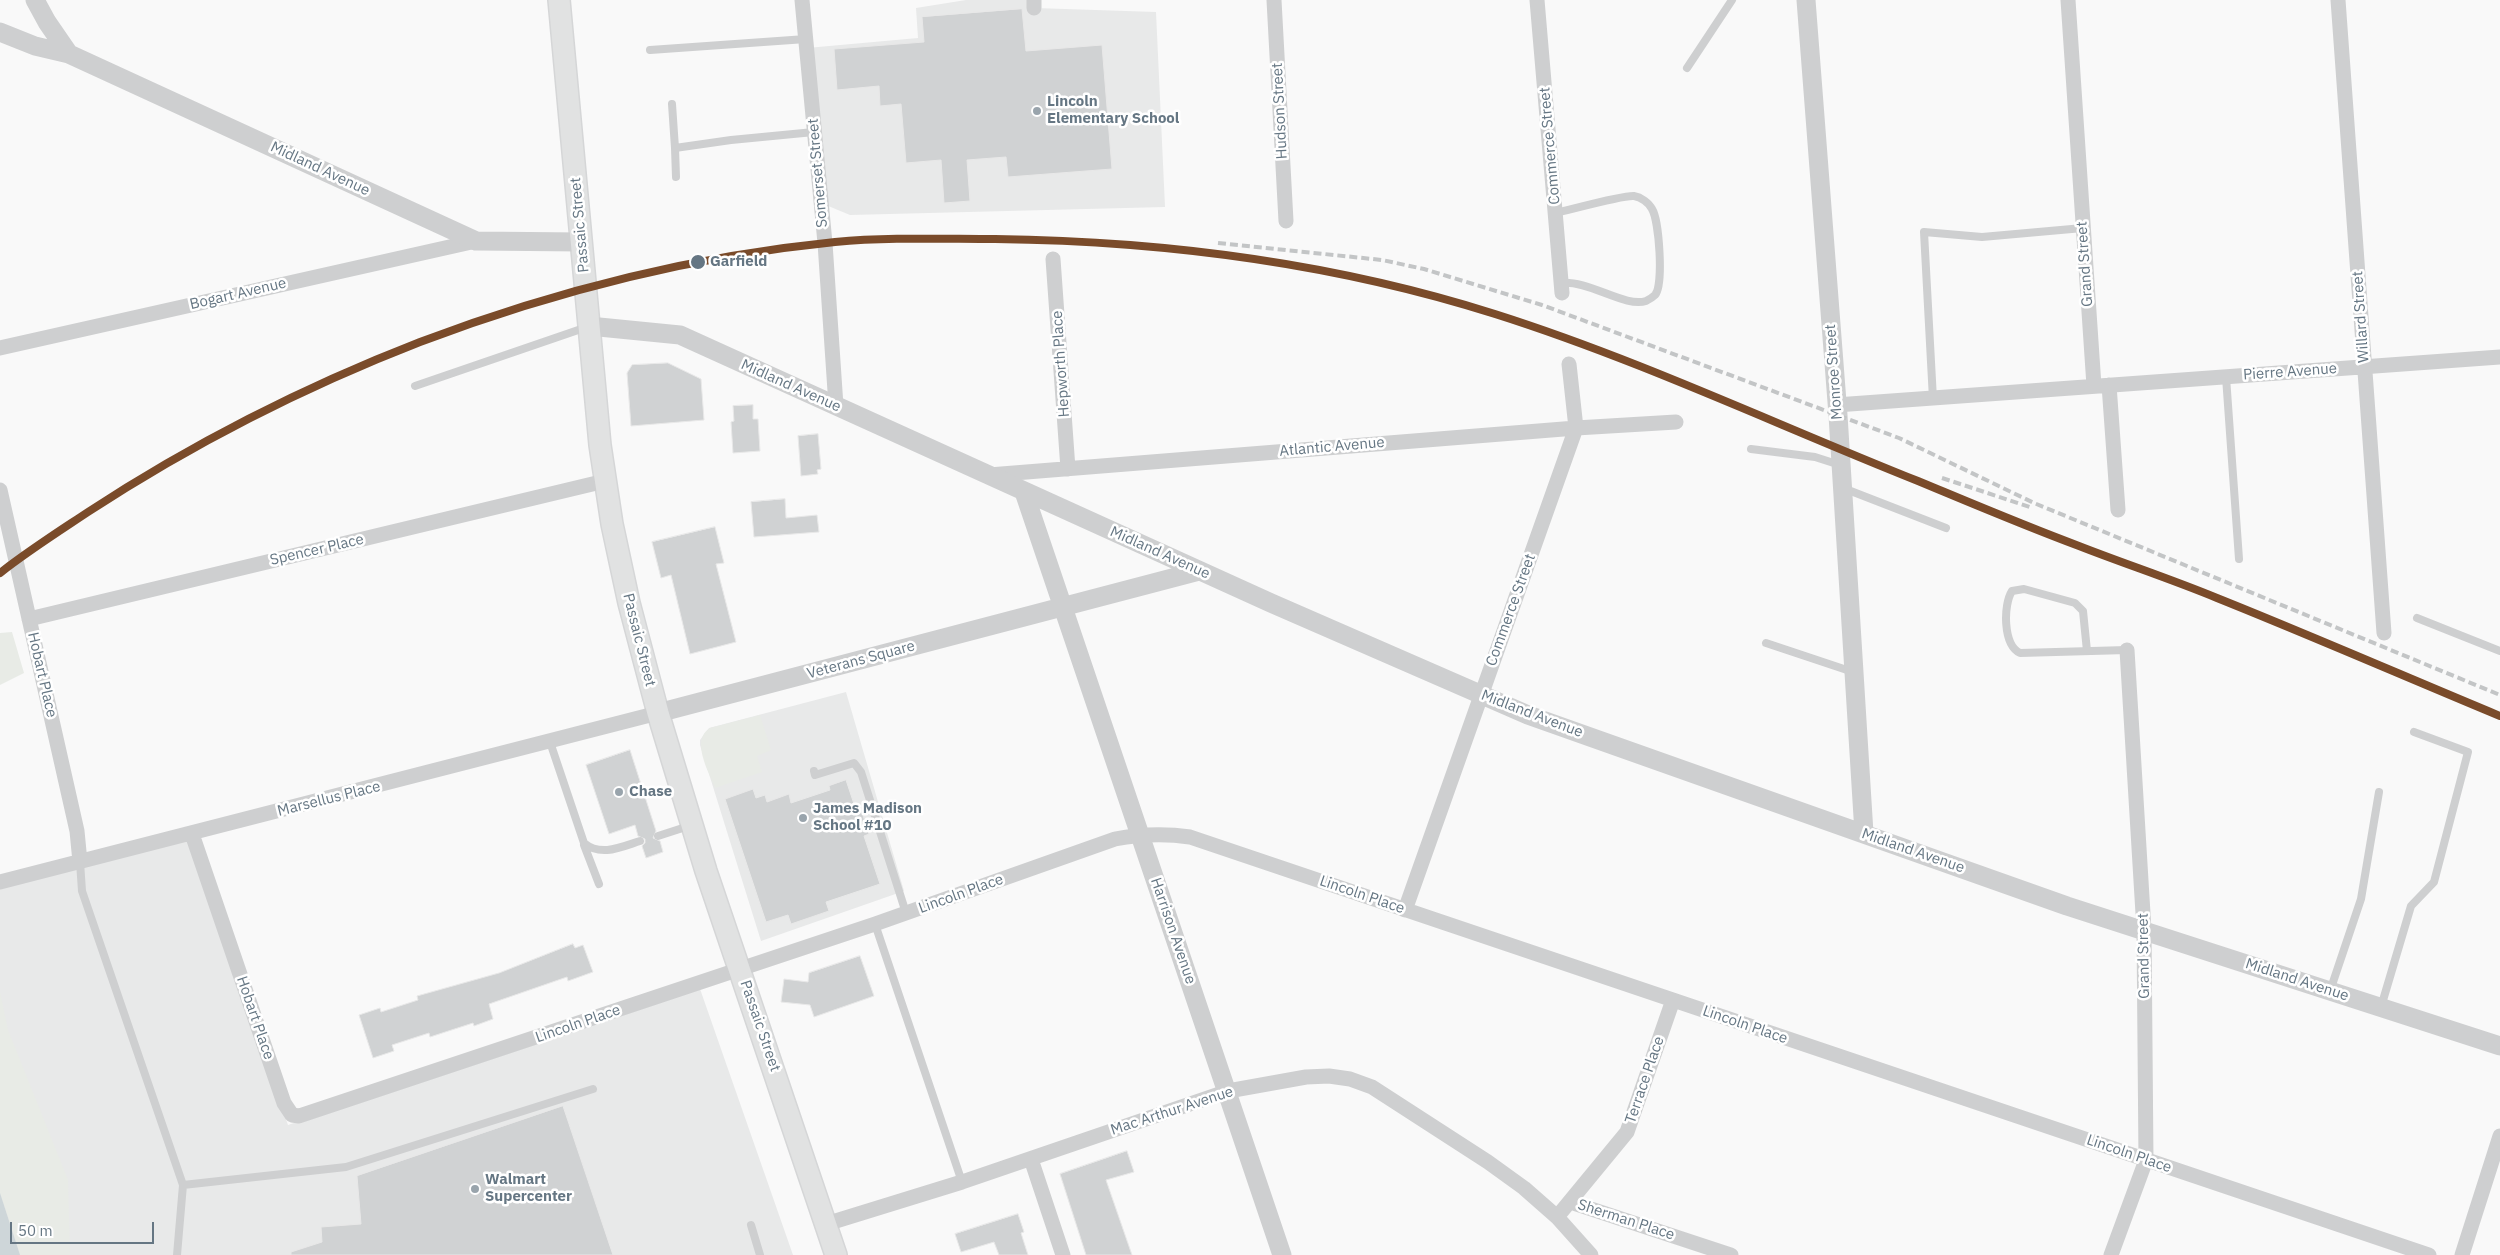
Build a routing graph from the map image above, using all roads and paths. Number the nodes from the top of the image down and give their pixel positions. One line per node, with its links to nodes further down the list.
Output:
1 (35, 0): 13 (street, Midland Avenue)
2 (559, 0): 23 (main road, Passaic Street)
3 (802, 0): 11 (street, Somerset Street)
4 (1274, 0): 20 (street, Hudson Street)
5 (1538, 0): 19 (street, Commerce Street)
6 (1732, 0): 14 (lane)
7 (1806, 0): 36 (street, Monroe Street)
8 (2068, 0): 21 (street, Grand Street)
9 (2338, 0): 30 (street, Willard Street)
10 (0, 32): 13 (street, Midland Avenue)
11 (806, 39): 12 (lane); 16 (street, Somerset Street)
12 (650, 50)
13 (69, 54): 22 (street, Midland Avenue)
14 (1687, 68)
15 (672, 104): 17 (lane)
16 (814, 132): 17 (lane); 37 (street, Somerset Street)
17 (675, 148): 18 (lane)
18 (676, 177)
19 (1555, 213): 25 (street, Commerce Street); 25 (lane)
20 (1286, 221)
21 (2083, 228): 34 (street, Grand Street); 35 (lane)
22 (476, 241): 23 (street, Midland Avenue); 27 (street, Bogart Avenue)
23 (581, 242): 26 (main road, Passaic Street)
24 (1053, 259): 42 (street, Hepworth Place)
25 (1562, 288)
26 (589, 326): 33 (lane); 37 (street, Midland Avenue); 44 (main road, Passaic Street)
27 (0, 348)
28 (2500, 357): 30 (street, Pierre Avenue)
29 (1569, 364): 39 (street, Commerce Street)
30 (2365, 366): 31 (street, Pierre Avenue); 55 (street, Willard Street)
31 (2226, 377): 32 (street, Pierre Avenue); 50 (lane)
32 (2110, 385): 34 (street); 48 (street)
33 (415, 386)
34 (2094, 386): 35 (street)
35 (1933, 399): 36 (street)
36 (1836, 405): 41 (street, Monroe Street)
37 (836, 406): 43 (street, Midland Avenue)
38 (1676, 422): 39 (street, Atlantic Avenue)
39 (1576, 428): 42 (street, Atlantic Avenue); 61 (street, Commerce Street)
40 (1752, 449): 41 (lane)
41 (1840, 464): 45 (street, Monroe Street)
42 (1068, 468): 43 (street, Atlantic Avenue)
43 (987, 475): 47 (street, Midland Avenue)
44 (605, 481): 54 (street, Spencer Place); 62 (main road, Passaic Street)
45 (1842, 488): 49 (lane); 60 (street, Monroe Street)
46 (0, 490): 54 (street, Hobart Place)
47 (1024, 492): 51 (street, Midland Avenue); 52 (street)
48 (2118, 510)
49 (1946, 528)
50 (2239, 559)
51 (1199, 571): 52 (street, Veterans Square); 61 (street, Midland Avenue)
52 (1063, 608): 62 (street, Veterans Square); 69 (street, Harrison Avenue)
53 (2417, 618): 59 (lane)
54 (29, 619): 74 (street, Hobart Place)
55 (2384, 633)
56 (1766, 643): 60 (lane)
57 (2127, 650): 58 (lane); 80 (street, Grand Street)
58 (2087, 651): 58 (lane)
59 (2500, 651)
60 (1853, 672): 70 (street, Monroe Street)
61 (1481, 695): 70 (street, Midland Avenue); 77 (street, Commerce Street)
62 (658, 713): 64 (street, Marsellus Place); 67 (main road, Passaic Street)
63 (2414, 732): 84 (lane)
64 (550, 742): 68 (street, Marsellus Place); 73 (lane)
65 (814, 770): 78 (lane)
66 (2379, 792): 82 (lane)
67 (693, 825): 71 (lane); 81 (main road, Passaic Street)
68 (192, 834): 74 (street, Marsellus Place); 88 (street, Hobart Place)
69 (1140, 834): 77 (street, Lincoln Place); 78 (street, Lincoln Place); 87 (street, Harrison Avenue)
70 (1864, 834): 80 (street, Midland Avenue)
71 (658, 836)
72 (640, 841): 73 (lane)
73 (584, 843): 76 (lane)
74 (80, 862): 75 (street, Marsellus Place); 93 (lane)
75 (0, 882)
76 (599, 884)
77 (1405, 910): 83 (street, Lincoln Place)
78 (906, 913): 79 (street, Lincoln Place)
79 (874, 924): 81 (street, Lincoln Place); 92 (lane)
80 (2144, 930): 82 (street, Midland Avenue); 91 (street, Grand Street)
81 (740, 969): 88 (street, Lincoln Place); 96 (main road, Passaic Street)
82 (2330, 991): 84 (street, Midland Avenue)
83 (1673, 1000): 91 (street, Lincoln Place); 94 (street, Terrace Place)
84 (2381, 1007): 85 (street, Midland Avenue)
85 (2500, 1046)
86 (593, 1088): 93 (lane)
87 (1228, 1091): 90 (street, Mac Arthur Avenue); 95 (street, Mac Arthur Avenue); 102 (street, Harrison Avenue)
88 (292, 1115)
89 (2500, 1136): 107 (street)
90 (1032, 1158): 92 (street, Mac Arthur Avenue); 101 (street)
91 (2146, 1160): 105 (street, Grand Street); 106 (street, Lincoln Place)
92 (962, 1182): 96 (street, Mac Arthur Avenue)
93 (183, 1185): 98 (lane)
94 (1570, 1202): 95 (street, Sherman Place); 104 (street, Sherman Place)
95 (1557, 1217): 103 (street, Mac Arthur Avenue)
96 (826, 1224): 100 (main road, Passaic Street)
97 (750, 1225): 99 (lane)
98 (177, 1255)
99 (760, 1255)
100 (836, 1255)
101 (1063, 1255)
102 (1282, 1255)
103 (1591, 1255)
104 (1731, 1255)
105 (2111, 1255)
106 (2429, 1255)
107 (2462, 1255)

